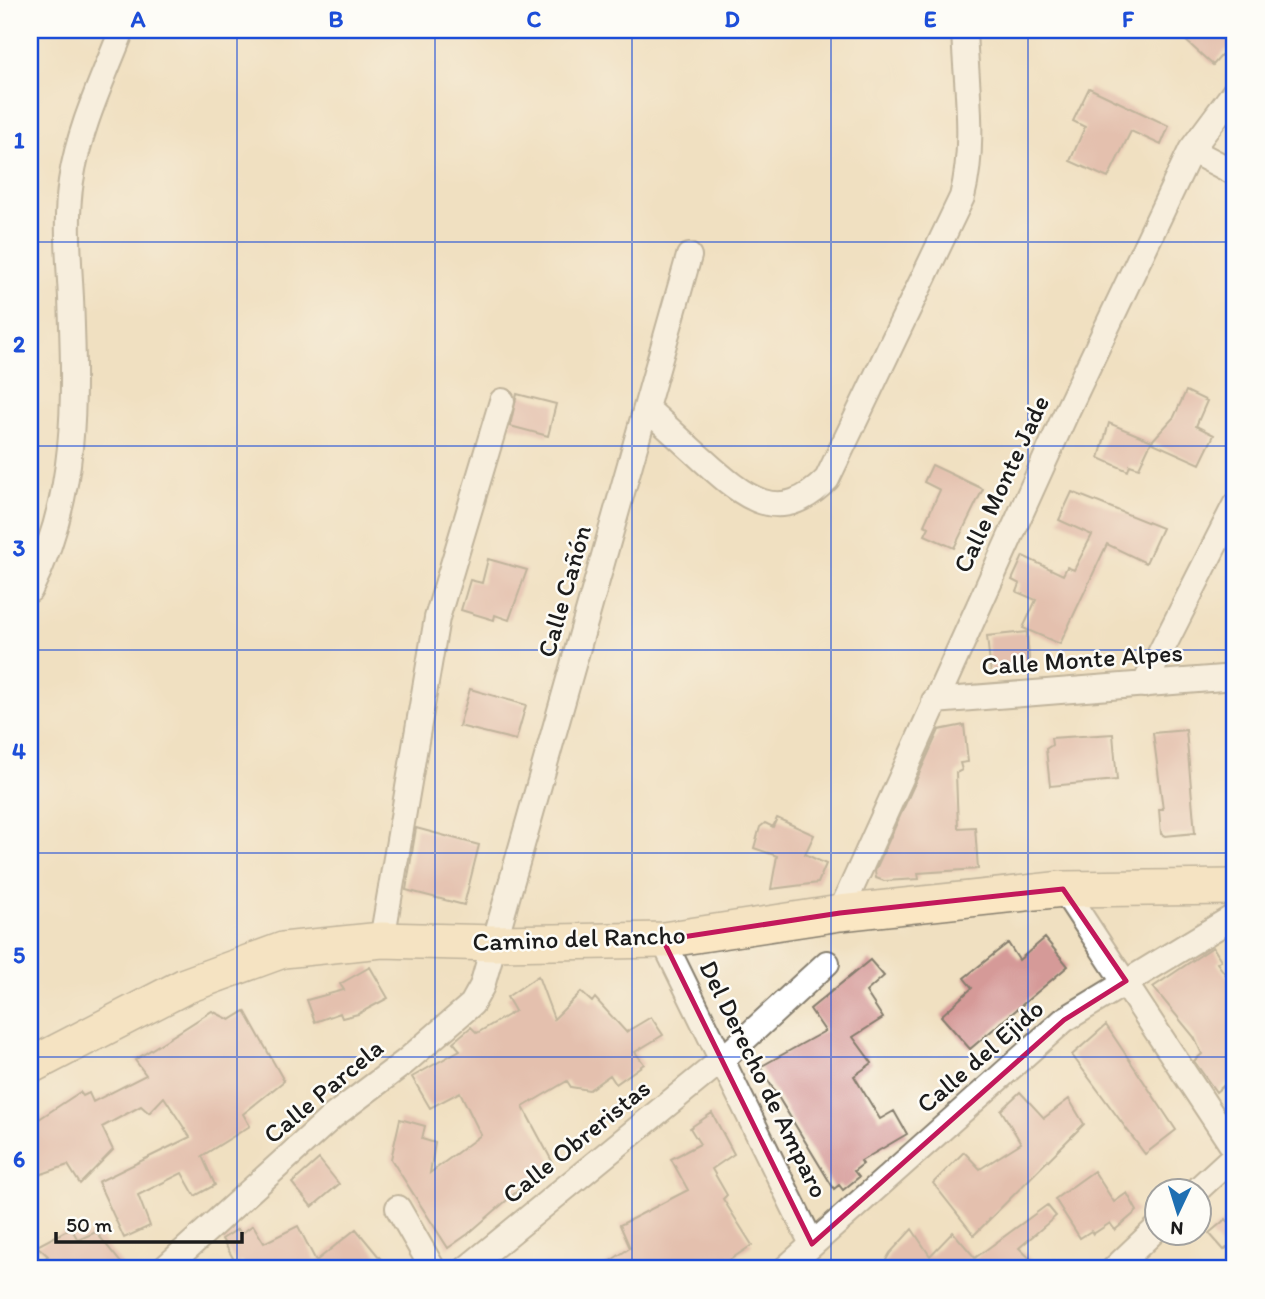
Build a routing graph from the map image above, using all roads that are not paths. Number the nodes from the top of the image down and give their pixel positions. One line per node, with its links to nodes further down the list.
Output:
1 (122, 30): 10 (street)
2 (964, 30): 8 (street)
3 (1235, 91): 4 (street, Calle Monte Jade)
4 (1191, 150): 5 (street); 13 (street, Calle Monte Jade)
5 (1235, 173)
6 (689, 256): 8 (street, Calle Cañón)
7 (502, 401): 18 (street)
8 (646, 408): 20 (street, Calle Cañón)
9 (1235, 505): 12 (street)
10 (30, 590)
11 (1235, 677): 12 (street, Calle Monte Alpes)
12 (1144, 685): 13 (street, Calle Monte Alpes)
13 (934, 701): 16 (street, Calle Monte Jade)
14 (1235, 887): 15 (main road, Camino del Rancho)
15 (1063, 889): 16 (main road, Camino del Rancho); 22 (street)
16 (840, 913): 19 (main road, Camino del Rancho)
17 (1235, 916): 22 (street, Calle del Ejido)
18 (382, 940): 20 (main road, Camino del Rancho); 24 (main road, Camino del Rancho)
19 (663, 940): 20 (main road, Camino del Rancho); 23 (street, Del Derecho de Amparo)
20 (495, 943): 30 (street, Calle Parcela)
21 (827, 963): 23 (street, Calle Obreristas)
22 (1126, 981): 25 (street); 29 (street, Calle del Ejido)
23 (723, 1059): 29 (street, Del Derecho de Amparo); 32 (street, Calle Obreristas)
24 (30, 1066)
25 (1235, 1153): 26 (street)
26 (1212, 1177)
27 (398, 1208): 31 (street)
28 (1142, 1243): 34 (street)
29 (812, 1244): 33 (street, Calle del Ejido)
30 (164, 1269)
31 (433, 1269)
32 (466, 1269)
33 (785, 1269)
34 (1114, 1269)

